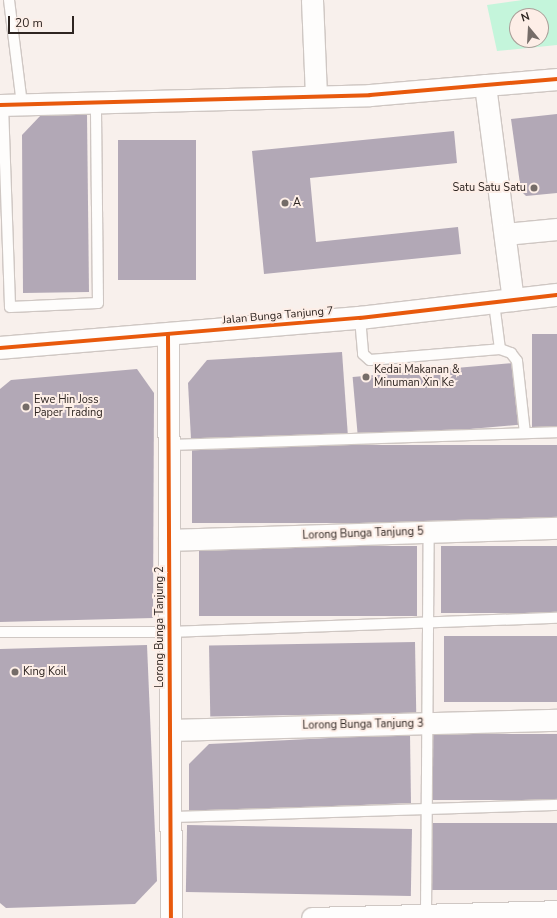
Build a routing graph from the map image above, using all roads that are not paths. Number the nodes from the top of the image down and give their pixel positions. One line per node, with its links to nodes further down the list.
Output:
1 (9, 0): 7 (lane)
2 (312, 0): 5 (street)
3 (557, 79): 4 (street)
4 (485, 85): 5 (street); 9 (street)
5 (316, 96): 6 (street)
6 (96, 103): 7 (street); 7 (lane)
7 (9, 105)
8 (557, 229): 9 (street)
9 (505, 234): 11 (street)
10 (557, 295): 11 (street, Jalan Bunga Tanjung 7)
11 (504, 301): 12 (street, Jalan Bunga Tanjung 7); 15 (lane)
12 (360, 318): 13 (street, Jalan Bunga Tanjung 7); 15 (lane)
13 (168, 335): 14 (street, Jalan Bunga Tanjung 7); 18 (street, Lorong Bunga Tanjung 2)
14 (0, 348)
15 (500, 349): 17 (lane)
16 (557, 432): 17 (lane)
17 (525, 433): 18 (lane)
18 (168, 445): 21 (street, Lorong Bunga Tanjung 2)
19 (557, 528): 20 (street, Lorong Bunga Tanjung 5)
20 (429, 532): 21 (street, Lorong Bunga Tanjung 5); 23 (lane)
21 (169, 540): 25 (street, Lorong Bunga Tanjung 2)
22 (557, 618): 23 (lane)
23 (428, 623): 25 (lane); 27 (lane)
24 (0, 632): 25 (lane)
25 (169, 632): 28 (street, Lorong Bunga Tanjung 2)
26 (557, 720): 27 (street, Lorong Bunga Tanjung 3)
27 (428, 723): 28 (street, Lorong Bunga Tanjung 3); 30 (lane)
28 (170, 730): 31 (street, Lorong Bunga Tanjung 2)
29 (557, 805): 30 (lane)
30 (427, 809): 31 (lane); 33 (lane)
31 (171, 817): 34 (street, Lorong Bunga Tanjung 2)
32 (557, 911): 33 (street)
33 (426, 915): 36 (street)
34 (171, 918)
35 (312, 918): 36 (street)
36 (341, 918)

